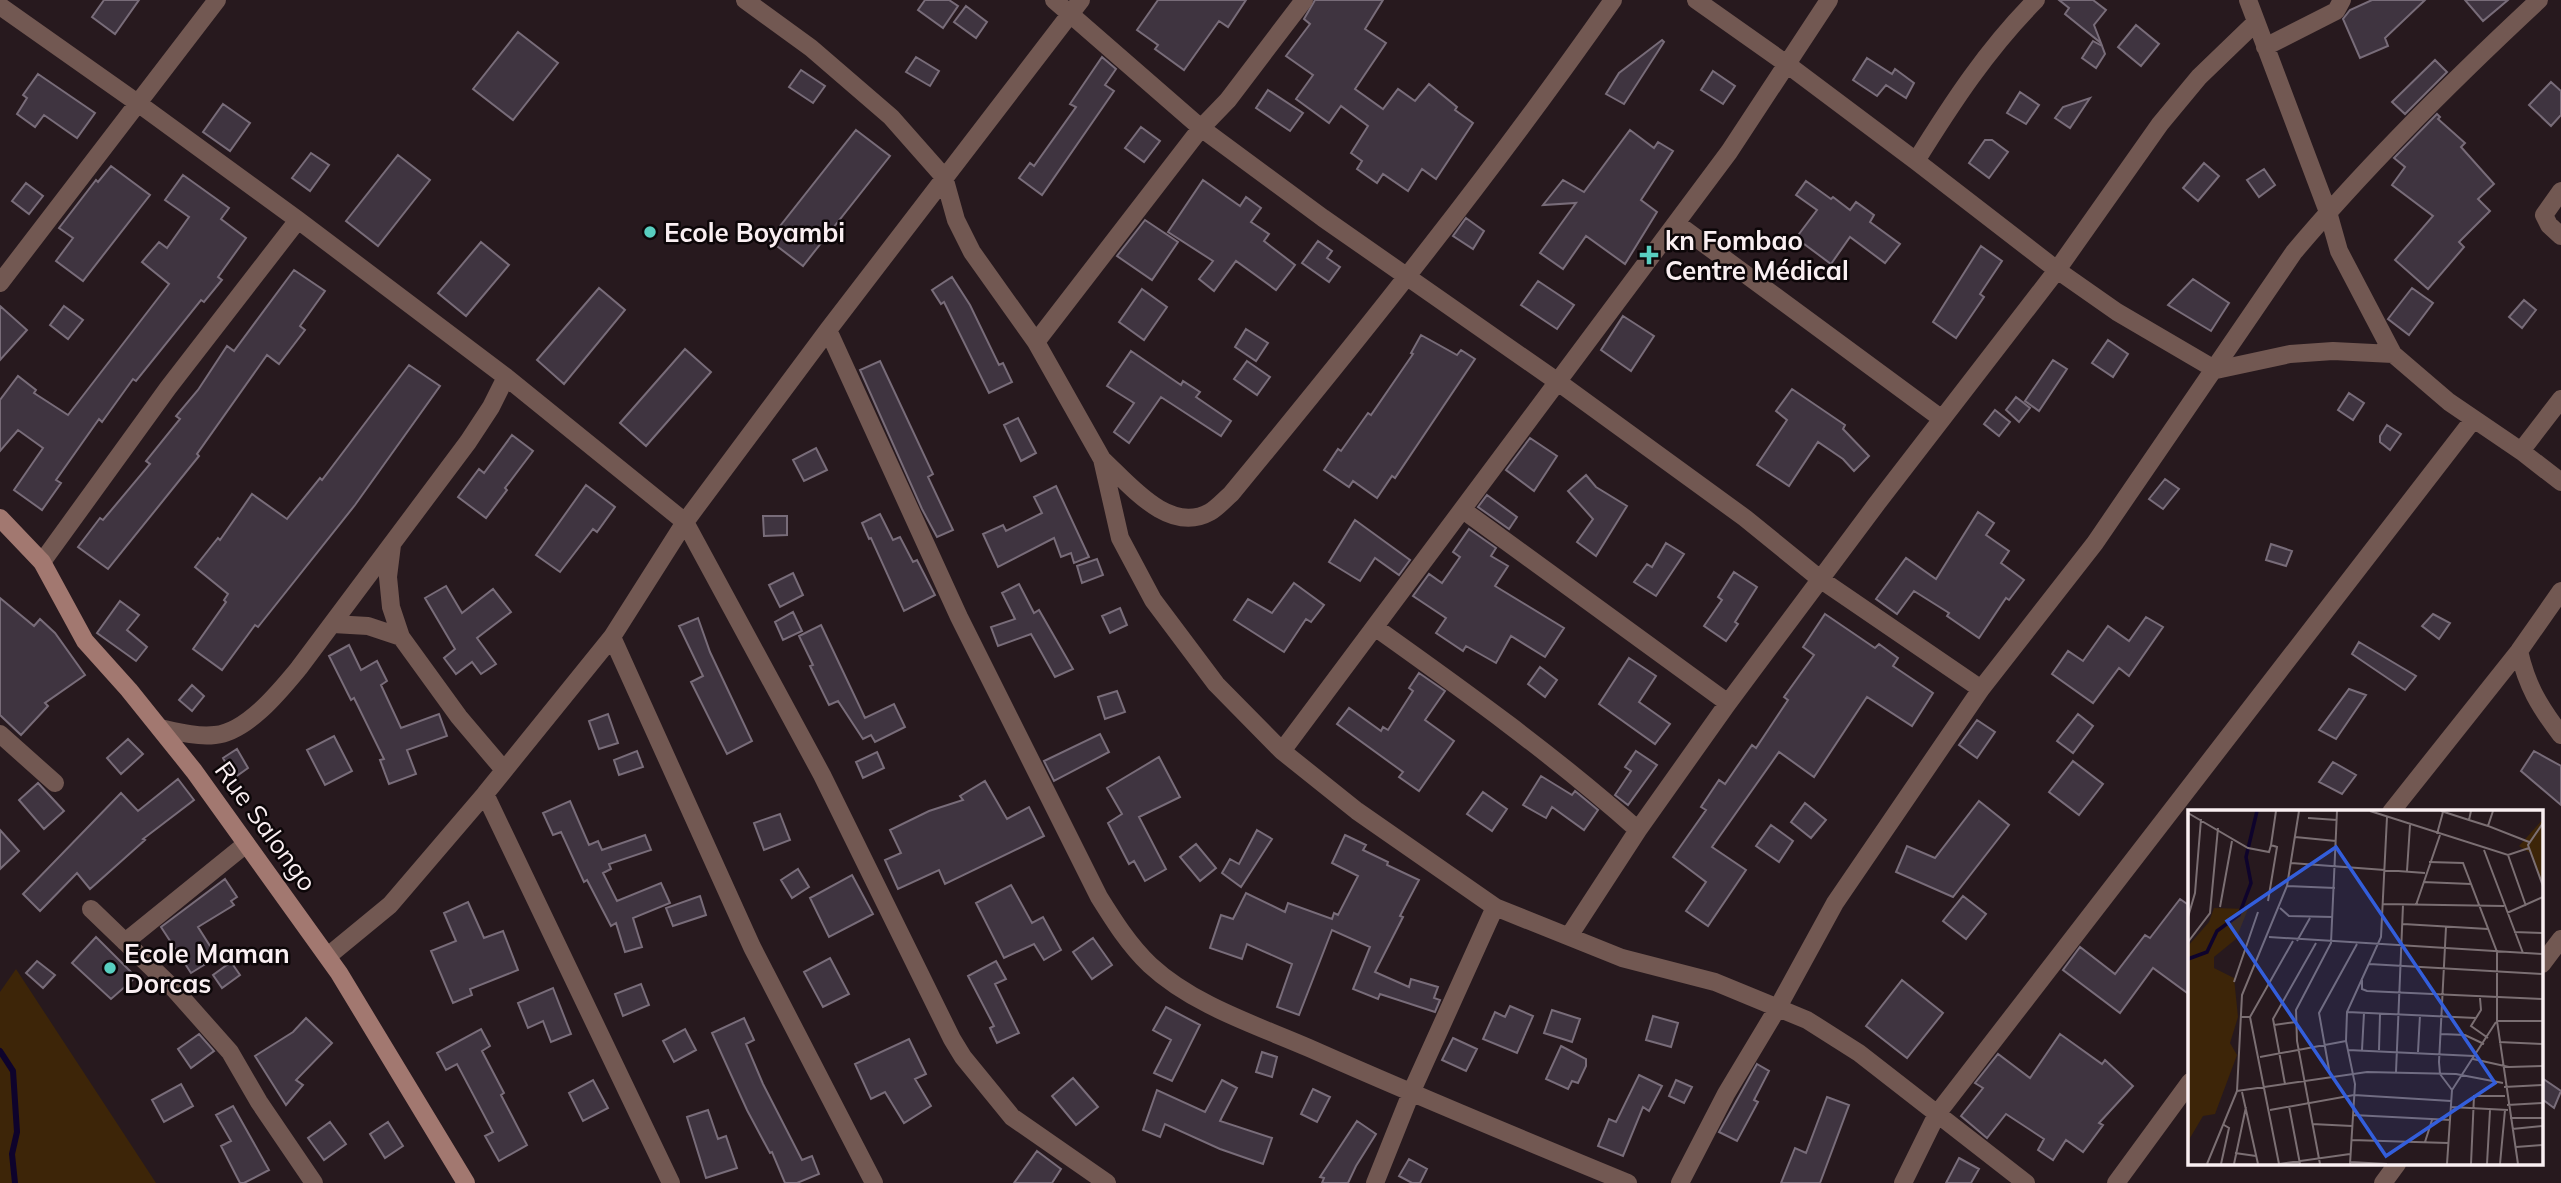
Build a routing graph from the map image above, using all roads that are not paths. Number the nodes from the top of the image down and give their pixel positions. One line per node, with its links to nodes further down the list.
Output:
1 (217, 0): 17 (street)
2 (746, 0): 20 (street)
3 (1054, 0): 13 (street)
4 (1304, 0): 18 (street)
5 (1613, 0): 27 (street)
6 (1696, 0): 16 (street)
7 (1829, 0): 16 (street)
8 (2036, 0): 19 (street)
9 (2248, 0): 14 (street)
10 (2342, 0): 15 (street)
11 (2539, 0): 22 (street)
12 (0, 6): 17 (street)
13 (1076, 7): 18 (street); 20 (street)
14 (2255, 23): 15 (street); 26 (street)
15 (2265, 47): 22 (street)
16 (1788, 65): 19 (street); 24 (street)
17 (139, 104): 23 (street); 28 (street)
18 (1201, 128): 27 (street); 30 (street)
19 (1916, 160): 26 (street)
20 (944, 177): 29 (street); 30 (street)
21 (2561, 191): 25 (street)
22 (2328, 212): 31 (street); 32 (street)
23 (298, 220): 33 (street); 45 (street)
24 (1676, 223): 34 (street); 36 (street)
25 (2561, 236)
26 (2057, 270): 32 (street); 36 (street)
27 (1408, 277): 34 (street); 39 (street)
28 (0, 283)
29 (828, 330): 43 (street); 74 (street)
30 (1035, 342): 39 (street)
31 (2393, 354): 32 (street); 37 (street)
32 (2216, 370): 53 (street)
33 (506, 377): 43 (street); 44 (street)
34 (1558, 382): 41 (street); 46 (street)
35 (2561, 399): 38 (street)
36 (1942, 419): 46 (street)
37 (2473, 420): 38 (street); 75 (street)
38 (2521, 451): 40 (street)
39 (1102, 459): 58 (street)
40 (2561, 482)
41 (1463, 510): 49 (street); 54 (street)
42 (0, 518): 45 (street, Rue Salongo)
43 (685, 522): 51 (street); 77 (street)
44 (391, 545): 48 (street); 50 (street)
45 (42, 562): 55 (street, Rue Salongo)
46 (1820, 579): 53 (street); 54 (street)
47 (2561, 592): 52 (street)
48 (333, 624): 50 (street); 55 (street)
49 (1376, 628): 58 (street); 63 (street)
50 (401, 637): 59 (street)
51 (612, 637): 59 (street); 81 (street)
52 (2519, 651): 57 (street); 62 (street)
53 (1981, 689): 72 (street)
54 (1728, 703): 63 (street)
55 (160, 728): 64 (street, Rue Salongo)
56 (0, 734): 60 (street)
57 (2561, 735)
58 (1282, 751): 65 (street)
59 (503, 770): 61 (street)
60 (55, 783)
61 (485, 794): 70 (street); 80 (street)
62 (2393, 810)
63 (1638, 830): 67 (street)
64 (246, 844): 69 (street); 70 (street, Rue Salongo)
65 (1494, 907): 67 (street); 74 (street)
66 (91, 909): 69 (street)
67 (1569, 936): 72 (street)
68 (2561, 939): 71 (street)
69 (125, 942): 78 (street)
70 (328, 956): 79 (street, Rue Salongo)
71 (2544, 961)
72 (1777, 1009): 75 (street); 84 (street)
73 (2188, 1085): 87 (street)
74 (1411, 1093): 82 (street); 83 (street)
75 (1937, 1114): 85 (street); 86 (street)
76 (2396, 1166): 88 (street)
77 (1104, 1182)
78 (314, 1183)
79 (466, 1183)
80 (671, 1183)
81 (874, 1183)
82 (1375, 1183)
83 (1628, 1183)
84 (1680, 1183)
85 (1903, 1183)
86 (2026, 1183)
87 (2116, 1183)
88 (2383, 1183)

